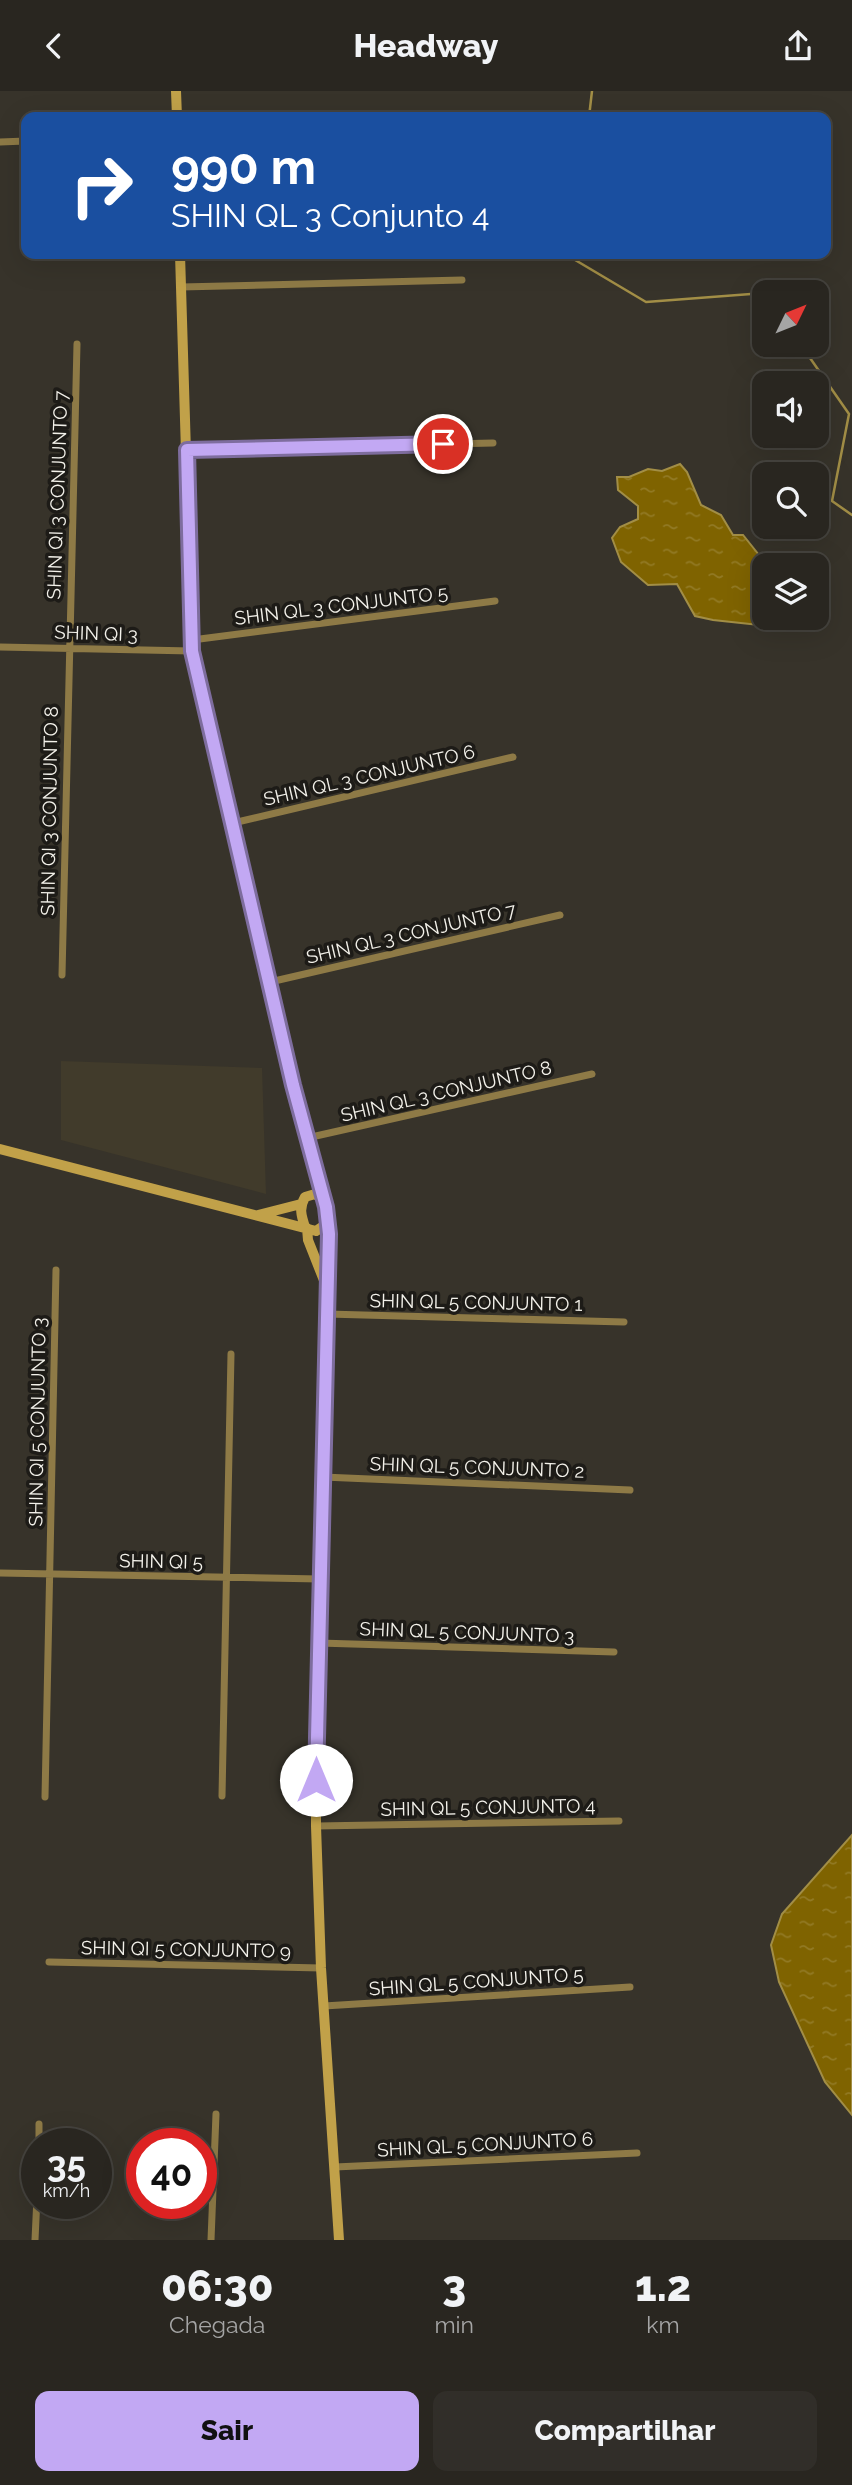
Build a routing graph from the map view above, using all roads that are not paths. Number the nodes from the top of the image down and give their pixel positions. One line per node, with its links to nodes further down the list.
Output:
1 (176, 91): 2 (street)
2 (177, 112)
3 (21, 141): 4 (street)
4 (0, 142)
5 (180, 259): 7 (street)
6 (462, 280): 7 (street)
7 (181, 287): 10 (street)
8 (77, 344): 14 (street, SHIN QI 3 CONJUNTO 7)
9 (493, 443): 10 (street)
10 (187, 450): 12 (street)
11 (495, 601): 12 (street, SHIN QL 3 CONJUNTO 5)
12 (192, 645): 14 (street, SHIN QI 3); 16 (street)
13 (0, 647): 14 (street, SHIN QI 3)
14 (68, 647): 18 (street, SHIN QI 3 CONJUNTO 8)
15 (513, 757): 16 (street, SHIN QL 3 CONJUNTO 6)
16 (233, 823): 19 (street)
17 (560, 915): 19 (street, SHIN QL 3 CONJUNTO 7)
18 (62, 975)
19 (270, 982): 21 (street)
20 (592, 1074): 21 (street, SHIN QL 3 CONJUNTO 8)
21 (307, 1138): 23 (street)
22 (0, 1149): 27 (street)
23 (310, 1152): 24 (street); 25 (street)
24 (309, 1194): 25 (street); 26 (street)
25 (323, 1200): 28 (street)
26 (301, 1204): 27 (street); 29 (street)
27 (258, 1215): 29 (street)
28 (327, 1219): 29 (street); 31 (street)
29 (306, 1227): 31 (street)
30 (56, 1270): 38 (street, SHIN QI 5 CONJUNTO 3)
31 (328, 1290): 32 (street)
32 (327, 1314): 33 (street, SHIN QL 5 CONJUNTO 1); 35 (street)
33 (624, 1322)
34 (231, 1354): 39 (street)
35 (323, 1477): 36 (street, SHIN QL 5 CONJUNTO 2); 40 (street)
36 (630, 1490)
37 (0, 1573): 38 (street, SHIN QI 5)
38 (50, 1574): 39 (street, SHIN QI 5); 44 (street, SHIN QI 5 CONJUNTO 3)
39 (226, 1578): 40 (street, SHIN QI 5); 43 (street)
40 (320, 1579): 41 (street)
41 (319, 1643): 42 (street, SHIN QL 5 CONJUNTO 3); 46 (street)
42 (614, 1652)
43 (222, 1796)
44 (45, 1797)
45 (619, 1821): 46 (street, SHIN QL 5 CONJUNTO 4)
46 (316, 1826): 48 (street)
47 (49, 1962): 48 (street, SHIN QI 5 CONJUNTO 9)
48 (321, 1968): 50 (street)
49 (630, 1987): 50 (street, SHIN QL 5 CONJUNTO 5)
50 (324, 2006): 55 (street)
51 (216, 2113): 58 (street)
52 (39, 2124): 53 (street)
53 (39, 2128)
54 (637, 2153): 55 (street, SHIN QL 5 CONJUNTO 6)
55 (334, 2167): 59 (street)
56 (36, 2219): 57 (street)
57 (35, 2240)
58 (211, 2240)
59 (339, 2240)

